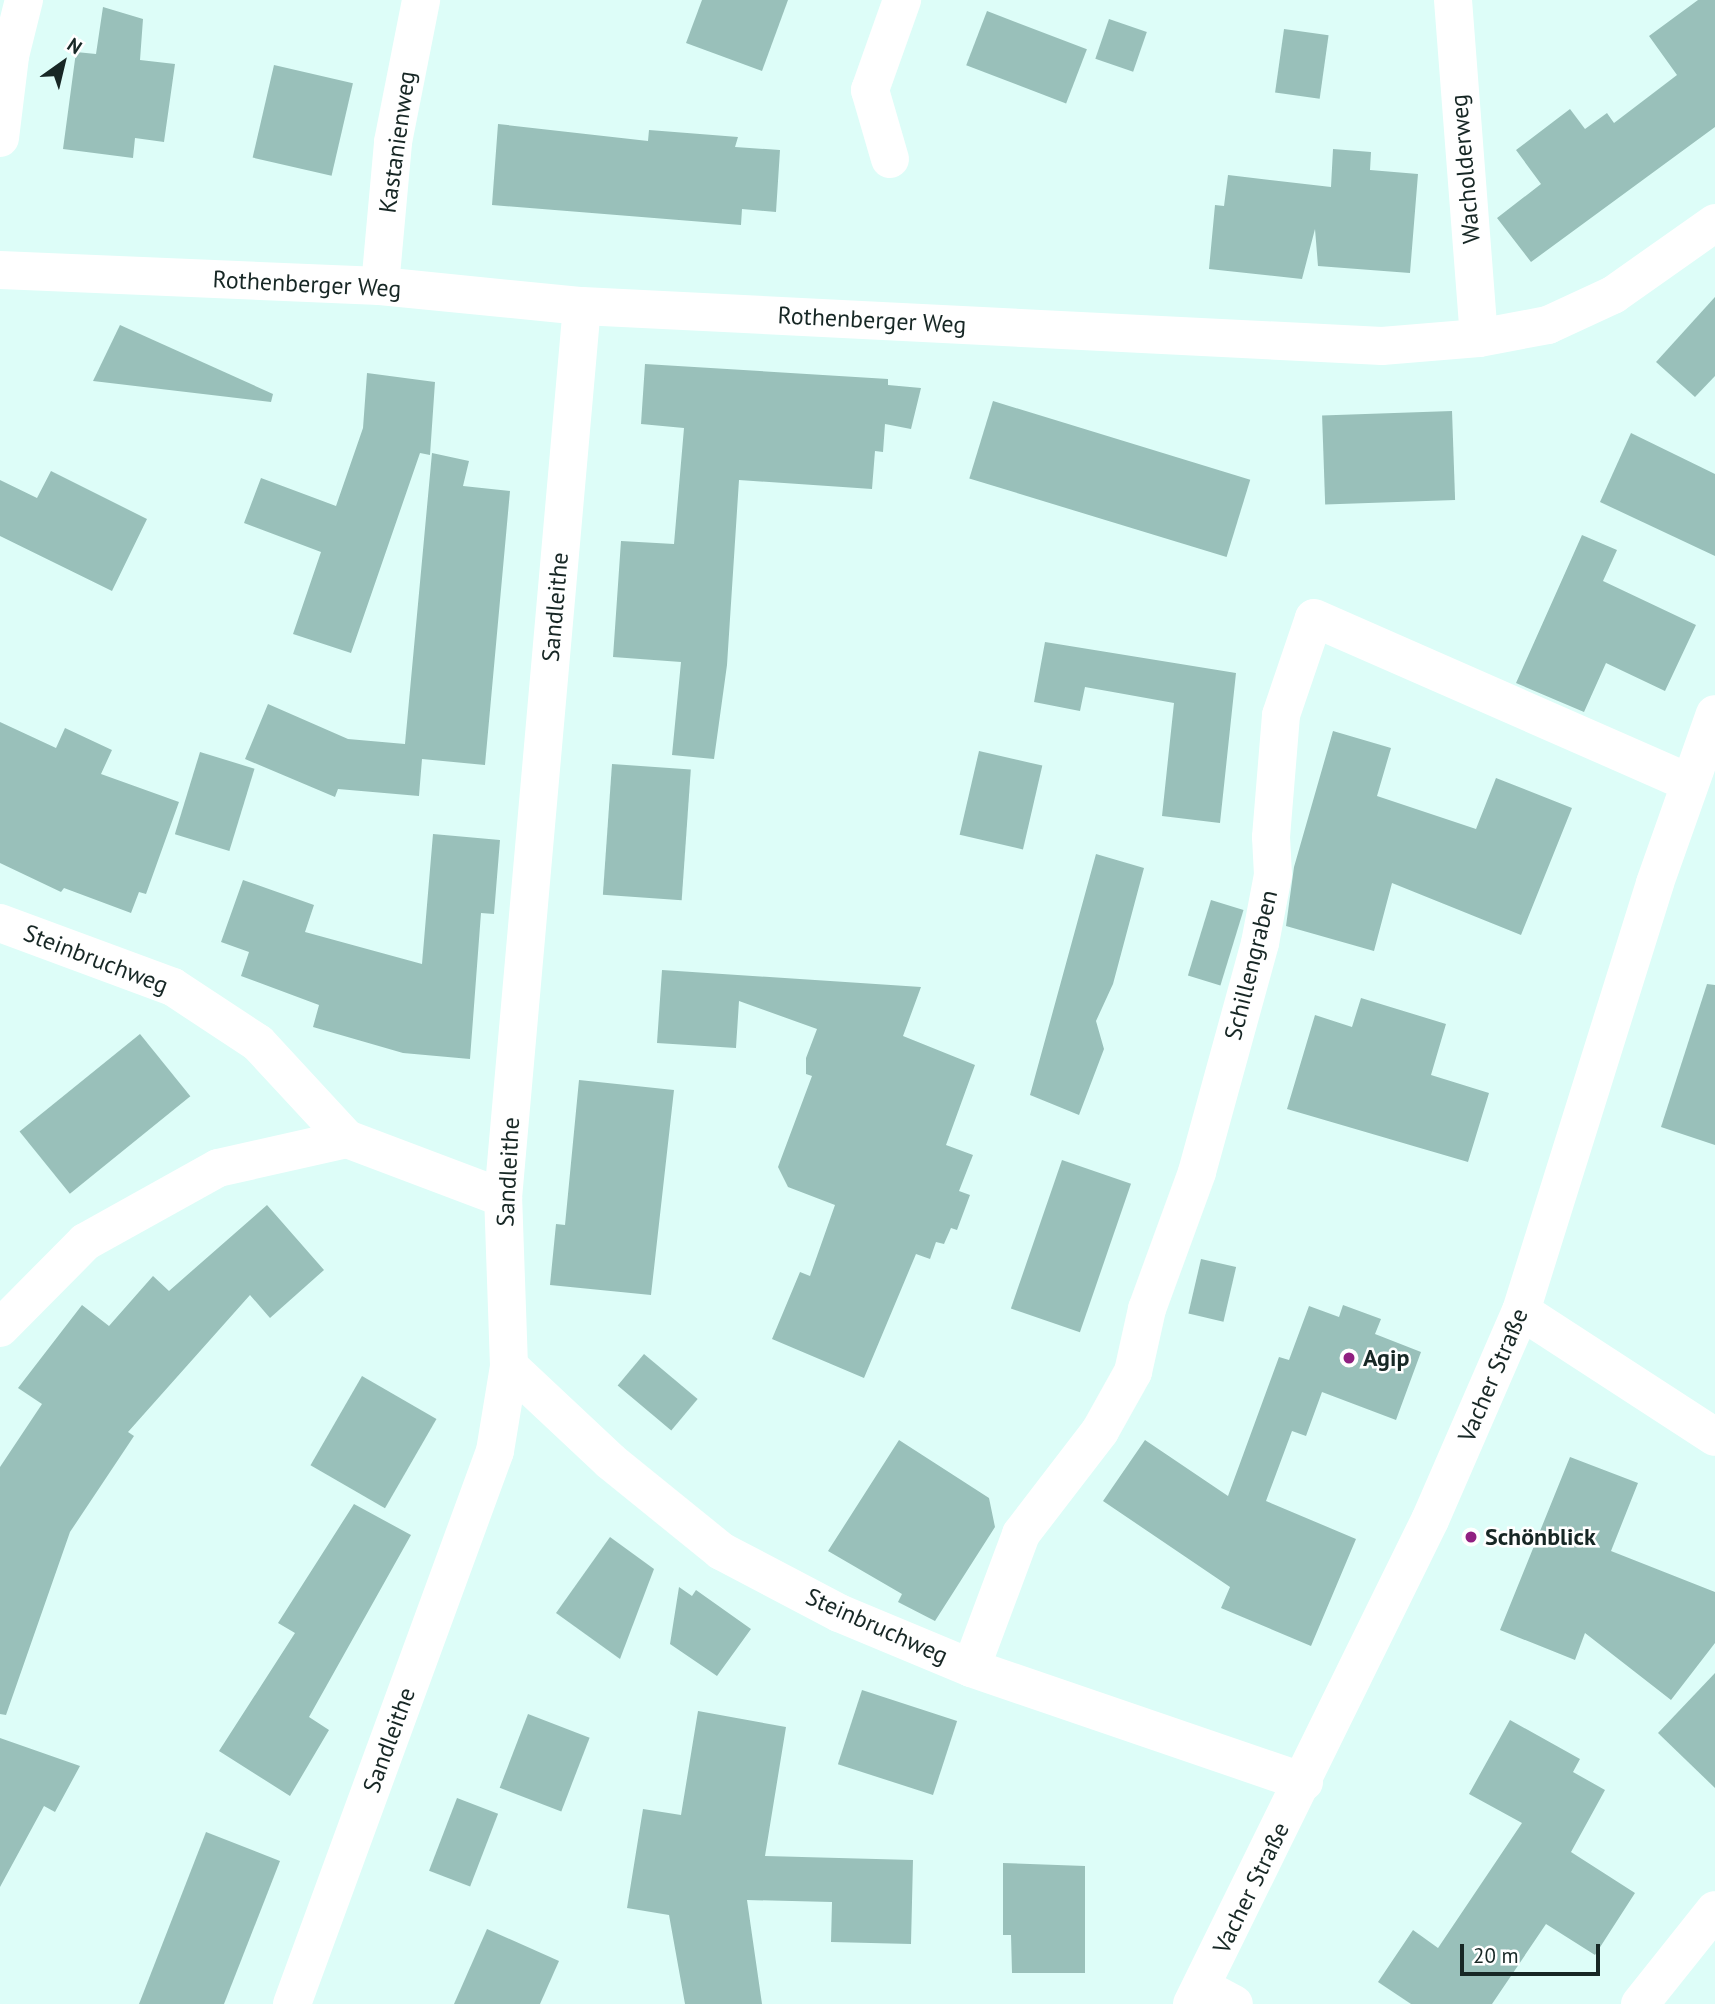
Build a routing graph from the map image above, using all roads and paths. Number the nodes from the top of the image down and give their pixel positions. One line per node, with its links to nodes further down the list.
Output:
1 (24, 0): 5 (street)
2 (421, 0): 9 (street, Kastanienweg)
3 (902, 0): 6 (street)
4 (1453, 0): 11 (street, Wacholderweg)
5 (0, 138)
6 (890, 159)
7 (1715, 223): 11 (street, Rothenberger Weg)
8 (0, 270): 9 (street, Rothenberger Weg)
9 (380, 286): 10 (street, Rothenberger Weg)
10 (582, 306): 11 (street, Rothenberger Weg); 16 (street, Sandleithe)
11 (1479, 338)
12 (1715, 714): 13 (street, Vacher Straße)
13 (1688, 782): 17 (street, Vacher Straße); 21 (street, Schillengraben)
14 (0, 923): 15 (street, Steinbruchweg)
15 (346, 1139): 16 (street, Steinbruchweg); 18 (street)
16 (503, 1198): 19 (street, Sandleithe)
17 (1521, 1311): 20 (street); 22 (street, Vacher Straße)
18 (0, 1328)
19 (509, 1366): 21 (street, Steinbruchweg); 25 (street, Sandleithe)
20 (1715, 1437)
21 (971, 1668): 22 (street, Steinbruchweg)
22 (1304, 1782): 24 (street, Vacher Straße)
23 (1715, 1910): 26 (street)
24 (1210, 1998)
25 (292, 2004)
26 (1640, 2004)

